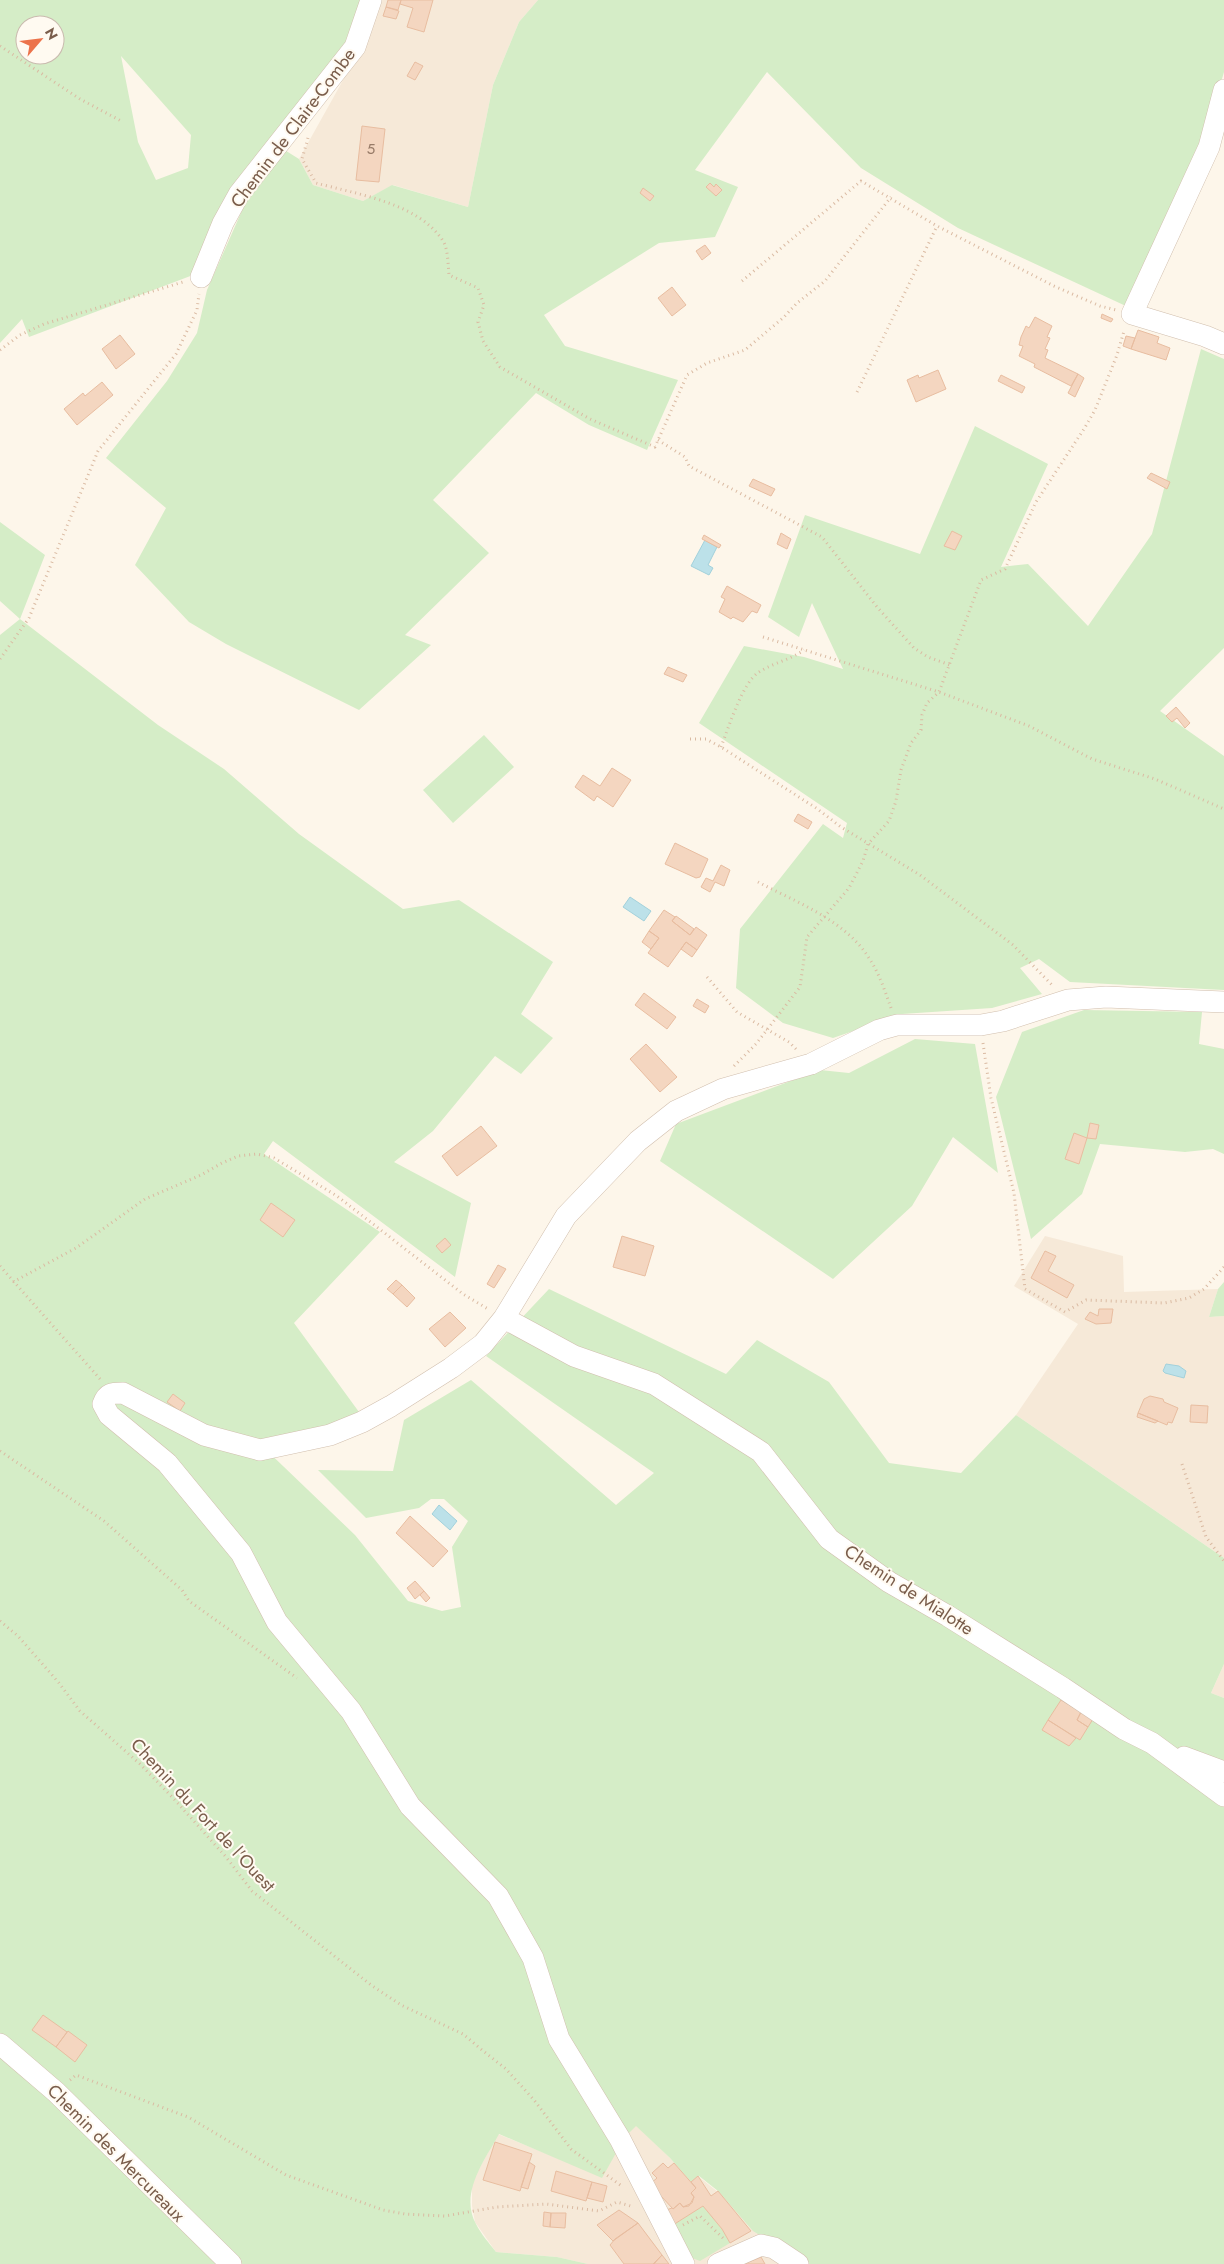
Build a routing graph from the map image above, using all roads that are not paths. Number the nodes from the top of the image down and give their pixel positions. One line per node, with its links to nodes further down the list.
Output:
1 (370, 0): 3 (street, Chemin de Claire-Combe)
2 (1224, 90): 4 (street)
3 (201, 277)
4 (1224, 344)
5 (1224, 1002): 6 (street)
6 (504, 1318): 7 (street, Chemin de Mialotte); 12 (street)
7 (1152, 1743): 8 (street); 9 (street, Chemin de Mialotte)
8 (1224, 1772)
9 (1224, 1796)
10 (0, 2044): 11 (street, Chemin des Mercureaux)
11 (230, 2264)
12 (684, 2264)
13 (718, 2264): 14 (street)
14 (798, 2264)

